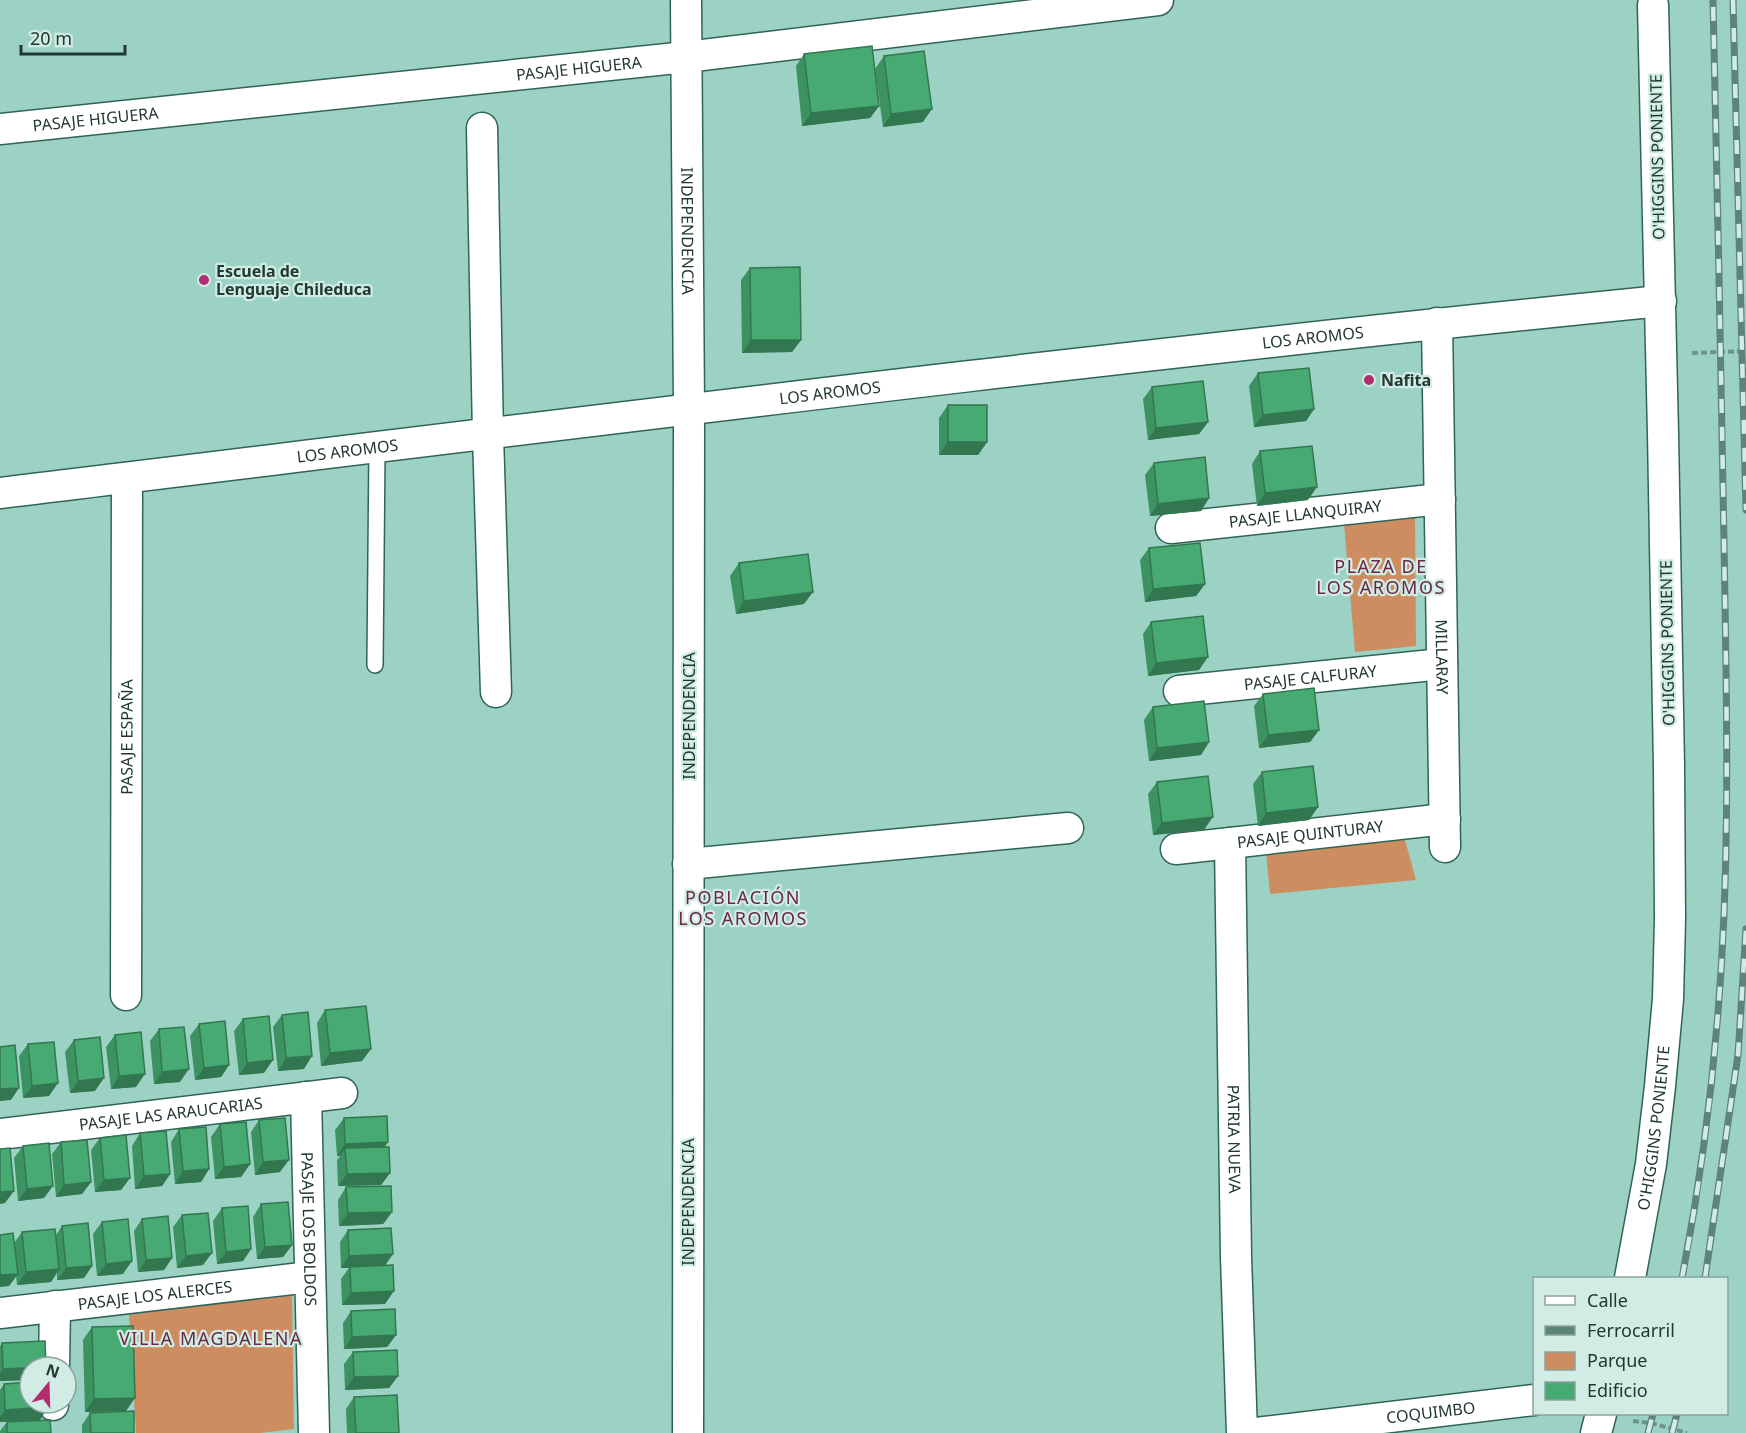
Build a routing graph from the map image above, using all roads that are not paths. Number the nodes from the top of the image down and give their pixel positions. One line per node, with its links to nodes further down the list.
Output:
1 (686, 0): 4 (street, INDEPENDENCIA)
2 (1158, 0): 4 (street, PASAJE HIGUERA)
3 (1653, 5): 7 (street, O'HIGGINS PONIENTE)
4 (686, 57): 6 (street, PASAJE HIGUERA); 9 (street, INDEPENDENCIA)
5 (482, 128): 10 (street)
6 (0, 129)
7 (1661, 301): 8 (street, LOS AROMOS); 30 (street, O'HIGGINS PONIENTE)
8 (1437, 323): 9 (street, LOS AROMOS); 14 (street, MILLARAY)
9 (689, 411): 10 (street, LOS AROMOS); 24 (street, INDEPENDENCIA)
10 (488, 435): 11 (street, LOS AROMOS); 18 (street)
11 (377, 448): 12 (street, LOS AROMOS); 17 (lane)
12 (127, 477): 13 (street, LOS AROMOS); 25 (street, PASAJE ESPAÑA)
13 (0, 493)
14 (1440, 499): 15 (street, PASAJE LLANQUIRAY); 16 (street, MILLARAY)
15 (1171, 528)
16 (1442, 664): 19 (street, PASAJE CALFURAY); 21 (street, MILLARAY)
17 (375, 665)
18 (496, 692)
19 (1179, 692)
20 (1068, 828): 24 (street)
21 (1445, 833): 22 (street, PASAJE QUINTURAY)
22 (1230, 843): 23 (street, PASAJE QUINTURAY); 37 (street, PATRIA NUEVA)
23 (1176, 849)
24 (688, 864): 36 (street, INDEPENDENCIA)
25 (126, 995)
26 (342, 1093): 27 (street, PASAJE LAS ARAUCARIAS)
27 (306, 1097): 28 (street, PASAJE LAS ARAUCARIAS); 29 (street, PASAJE LOS BOLDOS)
28 (0, 1134)
29 (310, 1276): 31 (street, PASAJE LOS ALERCES); 35 (street, PASAJE LOS BOLDOS)
30 (1630, 1277)
31 (55, 1306): 32 (street, PASAJE LOS ALERCES); 33 (street)
32 (0, 1313)
33 (54, 1355)
34 (1533, 1400): 38 (street, COQUIMBO)
35 (314, 1433)
36 (688, 1433)
37 (1242, 1433)
38 (1256, 1433)

